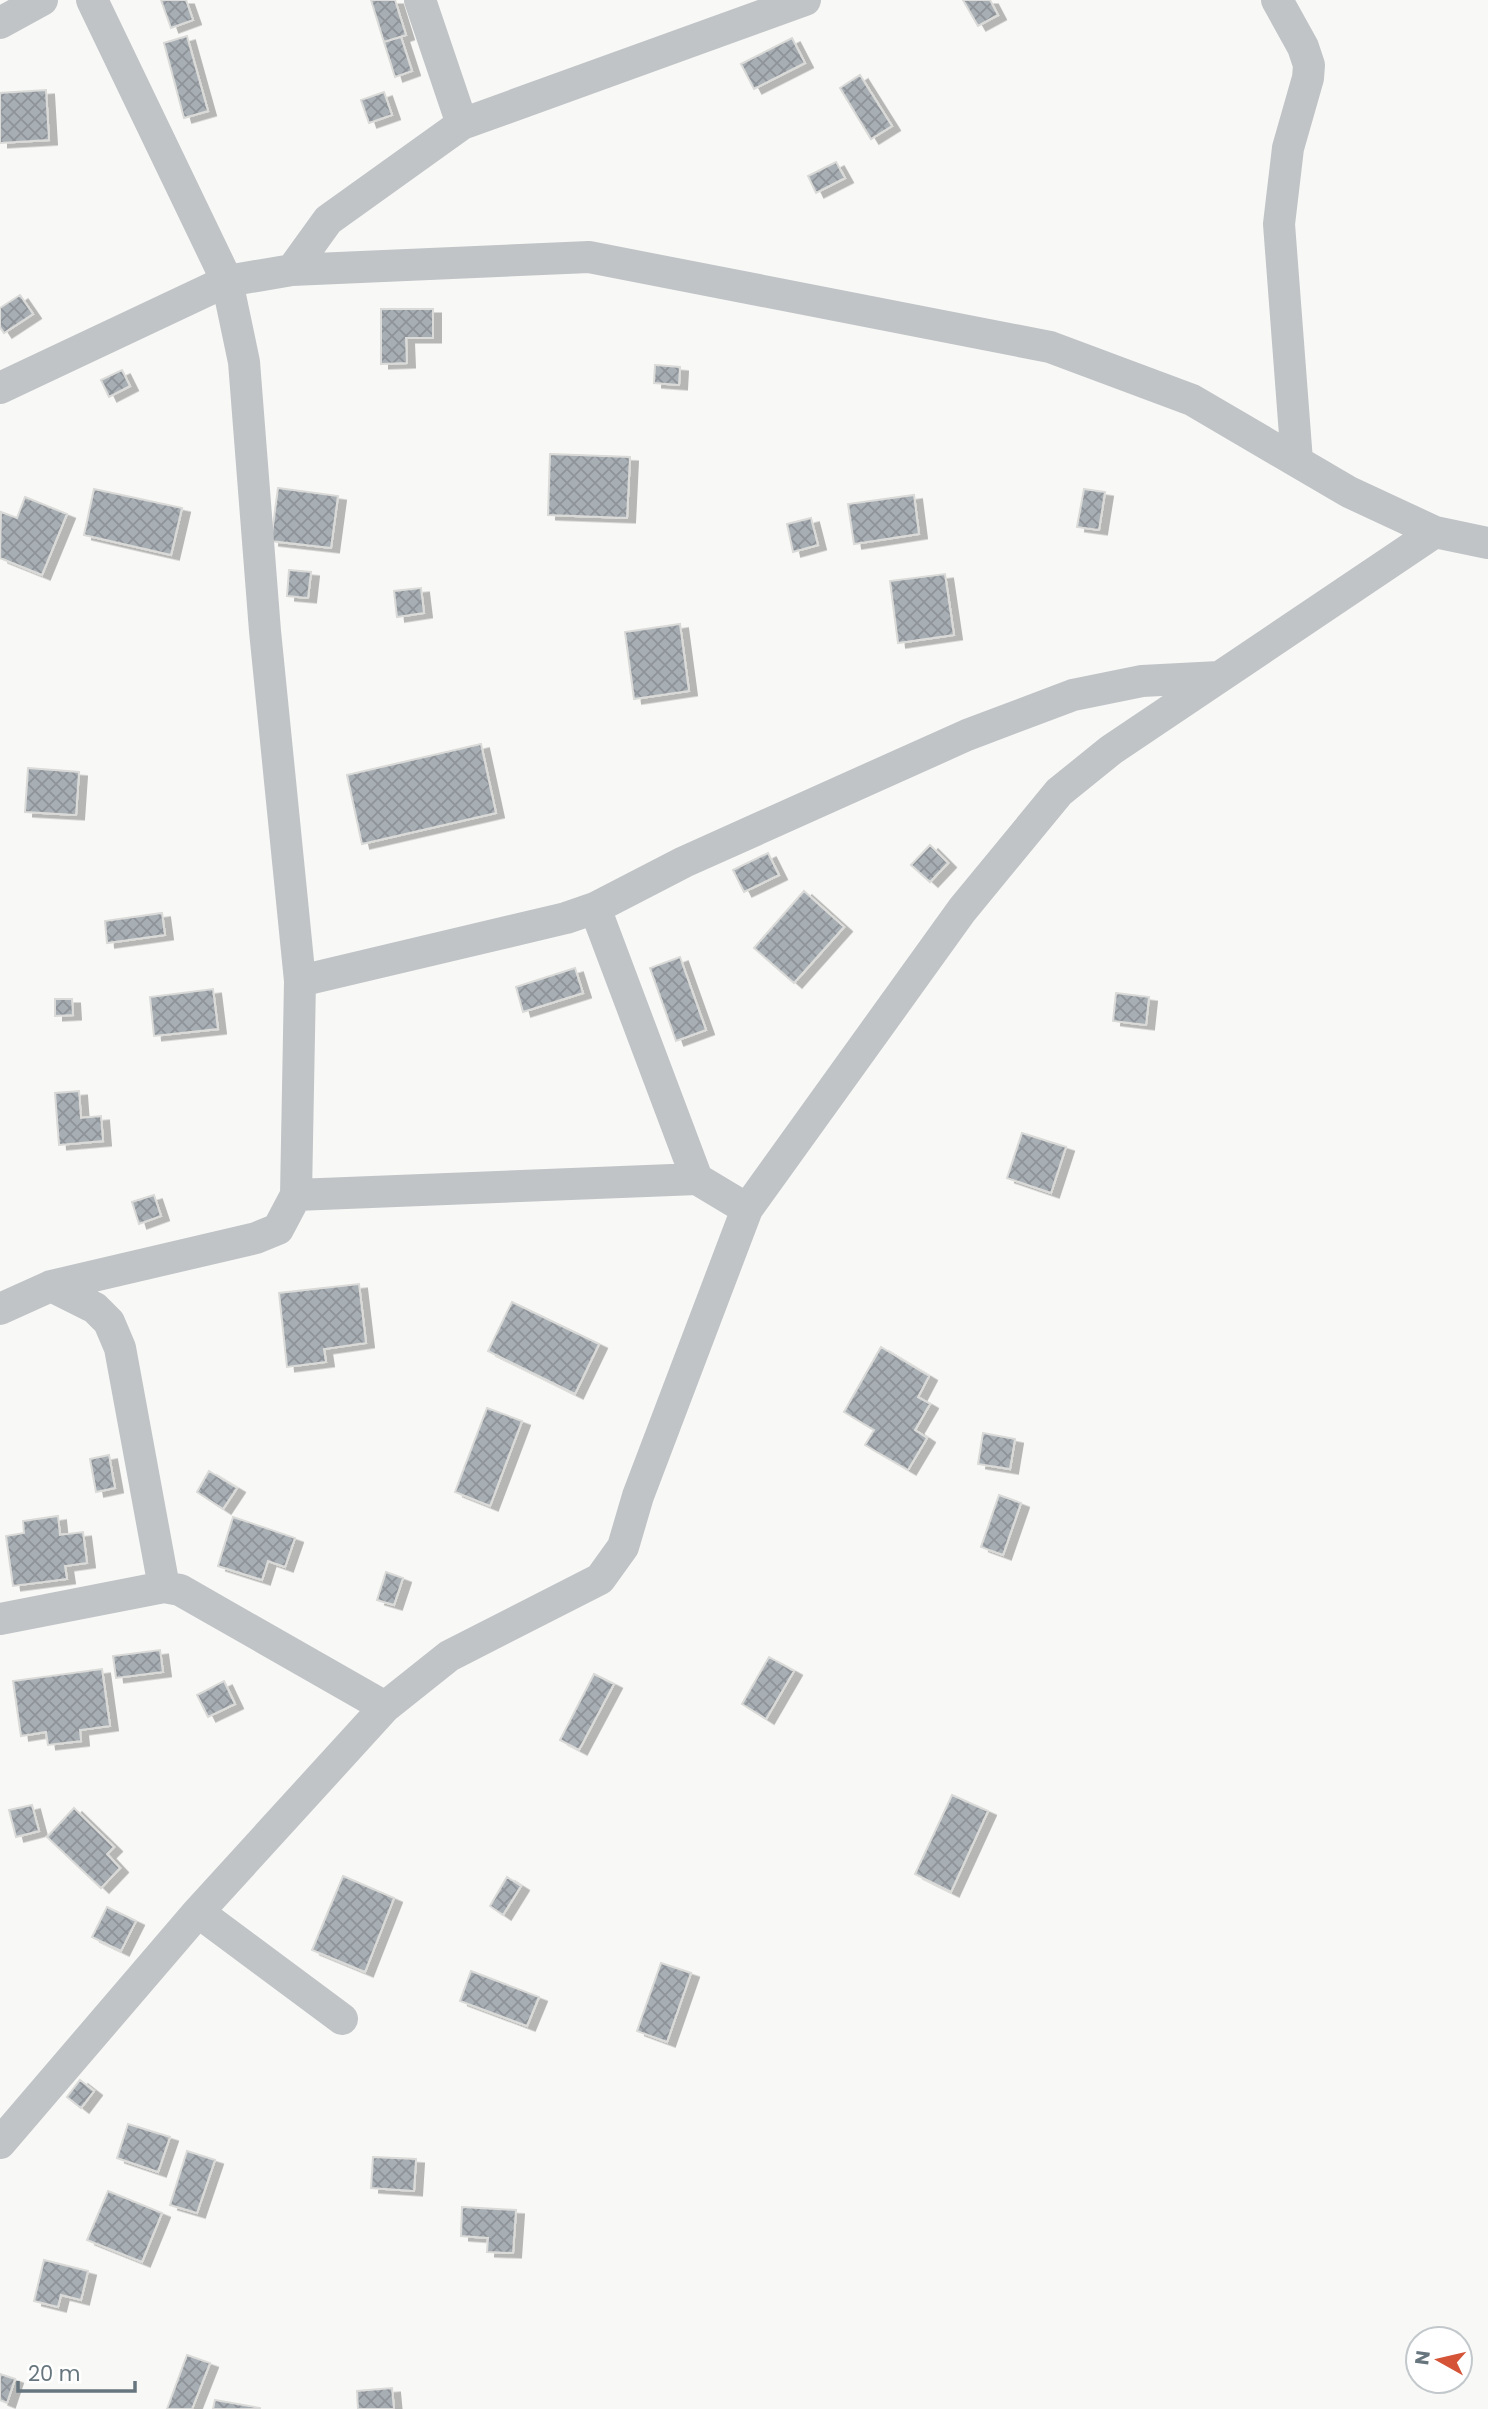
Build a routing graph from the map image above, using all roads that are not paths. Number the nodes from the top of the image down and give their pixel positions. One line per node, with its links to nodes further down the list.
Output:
1 (42, 0): 6 (street)
2 (92, 0): 9 (street)
3 (420, 0): 7 (street)
4 (806, 0): 7 (street)
5 (1277, 0): 11 (street)
6 (0, 23)
7 (462, 124): 8 (street)
8 (292, 270): 9 (street); 11 (street)
9 (227, 281): 10 (street); 16 (street)
10 (0, 388)
11 (1297, 461): 12 (street)
12 (1435, 533): 13 (street); 14 (street)
13 (1488, 543)
14 (1219, 677): 15 (street); 19 (street)
15 (595, 908): 16 (street); 17 (street)
16 (300, 981): 18 (street)
17 (697, 1179): 18 (street); 19 (street)
18 (296, 1195): 20 (street)
19 (747, 1209): 24 (street)
20 (51, 1286): 21 (street); 22 (street)
21 (0, 1309)
22 (164, 1587): 23 (street); 24 (street)
23 (0, 1619)
24 (386, 1707): 25 (street)
25 (198, 1912): 26 (street); 27 (street)
26 (342, 2019)
27 (0, 2143)

